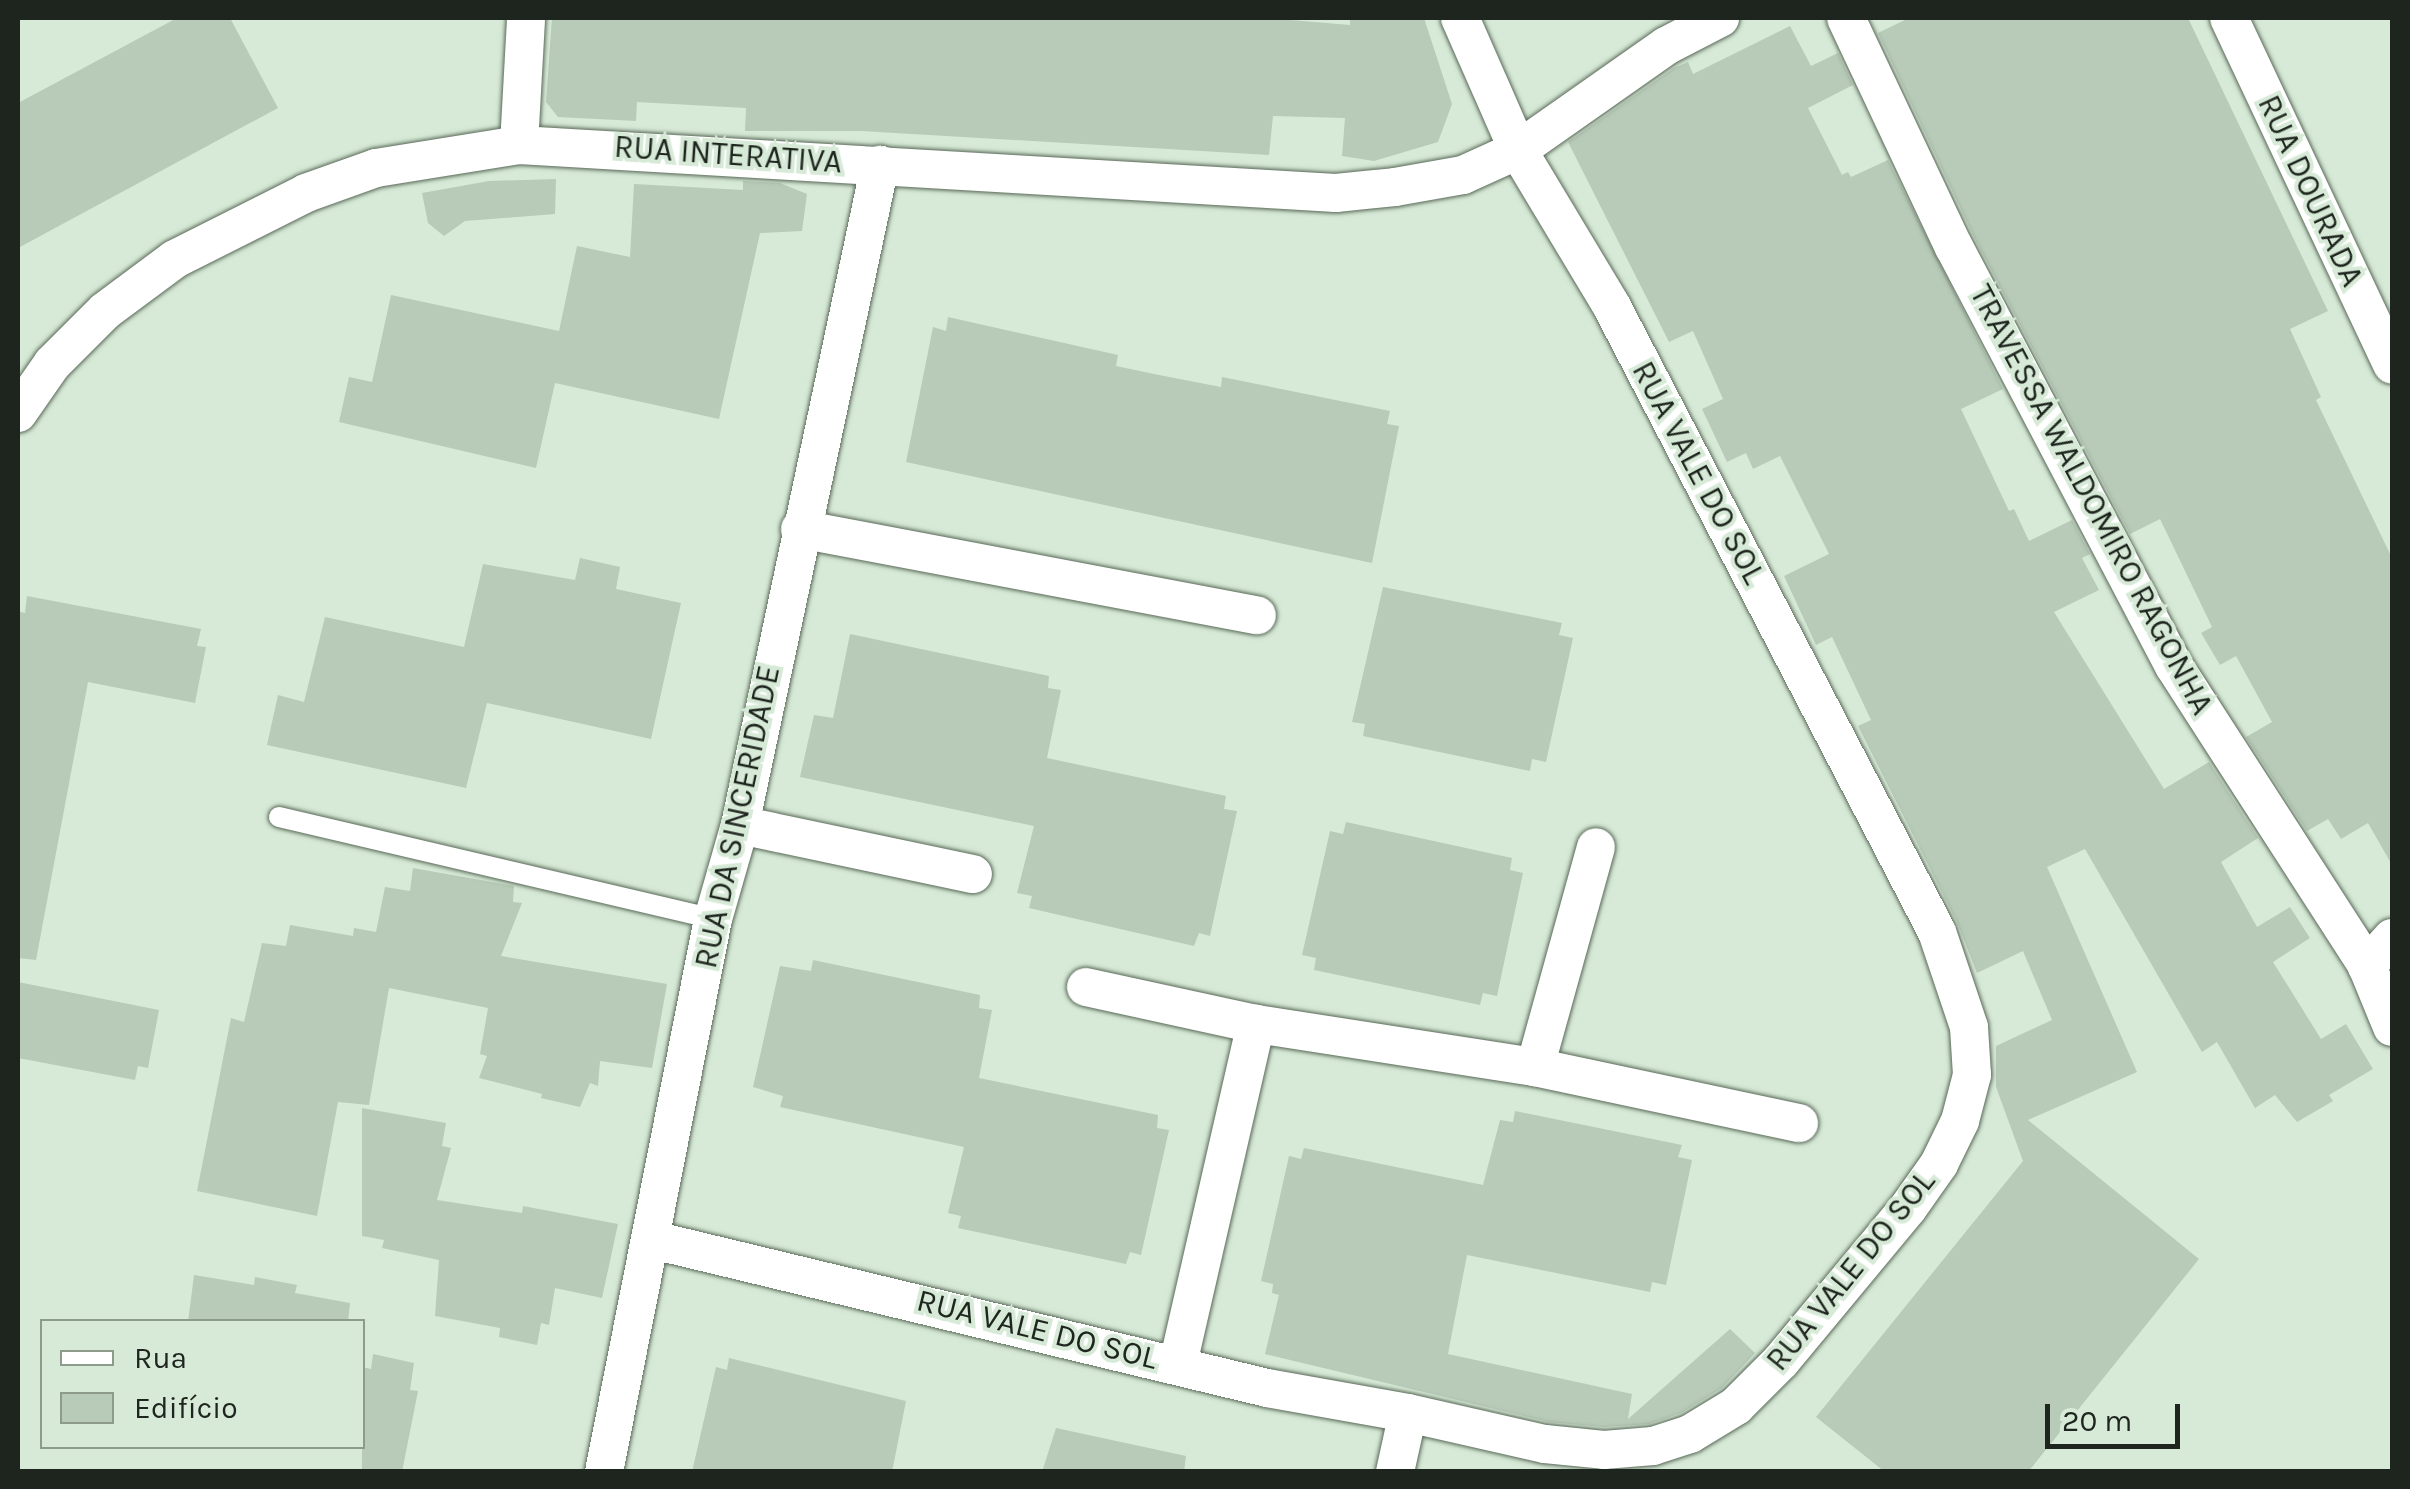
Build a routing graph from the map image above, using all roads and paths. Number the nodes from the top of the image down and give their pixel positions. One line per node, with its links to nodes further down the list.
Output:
1 (526, 18): 6 (street)
2 (1460, 18): 7 (street, RUA VALE DO SOL)
3 (1720, 18): 7 (street)
4 (1846, 18): 19 (street, TRAVESSA WALDOMIRO RAGONHA)
5 (2228, 18): 9 (street, RUA DOURADA)
6 (520, 145): 8 (street, RUA INTERATIVA); 10 (street, RUA INTERATIVA)
7 (1518, 150): 8 (street, RUA INTERATIVA); 27 (street, RUA VALE DO SOL)
8 (880, 165): 11 (street, RUA DA SINCERIDADE)
9 (2392, 365)
10 (18, 413)
11 (800, 529): 12 (street); 14 (street, RUA DA SINCERIDADE)
12 (1257, 615)
13 (279, 817): 17 (lane)
14 (740, 826): 16 (street); 17 (street, RUA DA SINCERIDADE)
15 (1596, 846): 23 (street)
16 (972, 874)
17 (714, 920): 25 (street, RUA DA SINCERIDADE)
18 (2392, 938): 19 (street)
19 (2367, 966): 22 (street)
20 (1086, 987): 21 (street)
21 (1256, 1024): 23 (street); 26 (street)
22 (2392, 1027)
23 (1536, 1068): 24 (street)
24 (1799, 1123)
25 (653, 1240): 26 (street, RUA VALE DO SOL); 28 (street, RUA DA SINCERIDADE)
26 (1178, 1364): 27 (street, RUA VALE DO SOL)
27 (1408, 1412): 29 (street)
28 (604, 1472)
29 (1394, 1472)

